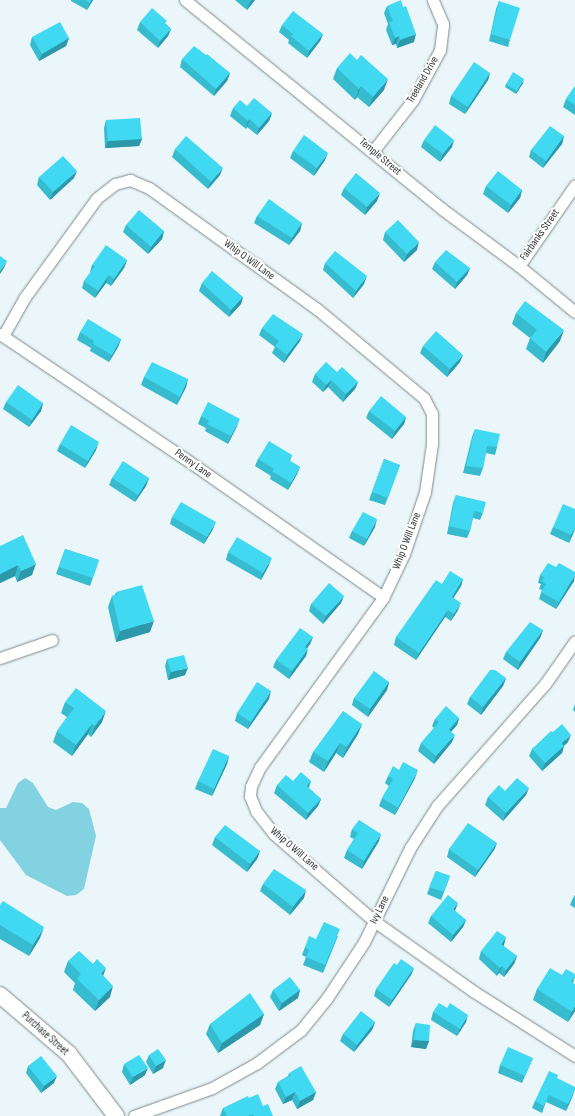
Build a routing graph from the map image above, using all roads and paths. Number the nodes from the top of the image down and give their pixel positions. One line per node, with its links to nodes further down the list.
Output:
1 (185, 0): 3 (street, Temple Street)
2 (433, 0): 3 (street, Treeland Drive)
3 (373, 151): 5 (street, Temple Street)
4 (575, 185): 5 (street, Fairbanks Street)
5 (519, 266): 6 (street, Temple Street)
6 (575, 312)
7 (1, 335): 8 (street, Penny Lane); 8 (street, Whip O Will Lane)
8 (383, 597): 12 (street, Whip O Will Lane)
9 (52, 640): 11 (street)
10 (575, 641): 12 (street, Ivy Lane)
11 (0, 658)
12 (374, 921): 14 (street, Whip O Will Lane); 16 (street, Ivy Lane)
13 (0, 995): 15 (main road, Purchase Street)
14 (574, 1053)
15 (116, 1116)
16 (134, 1116)

